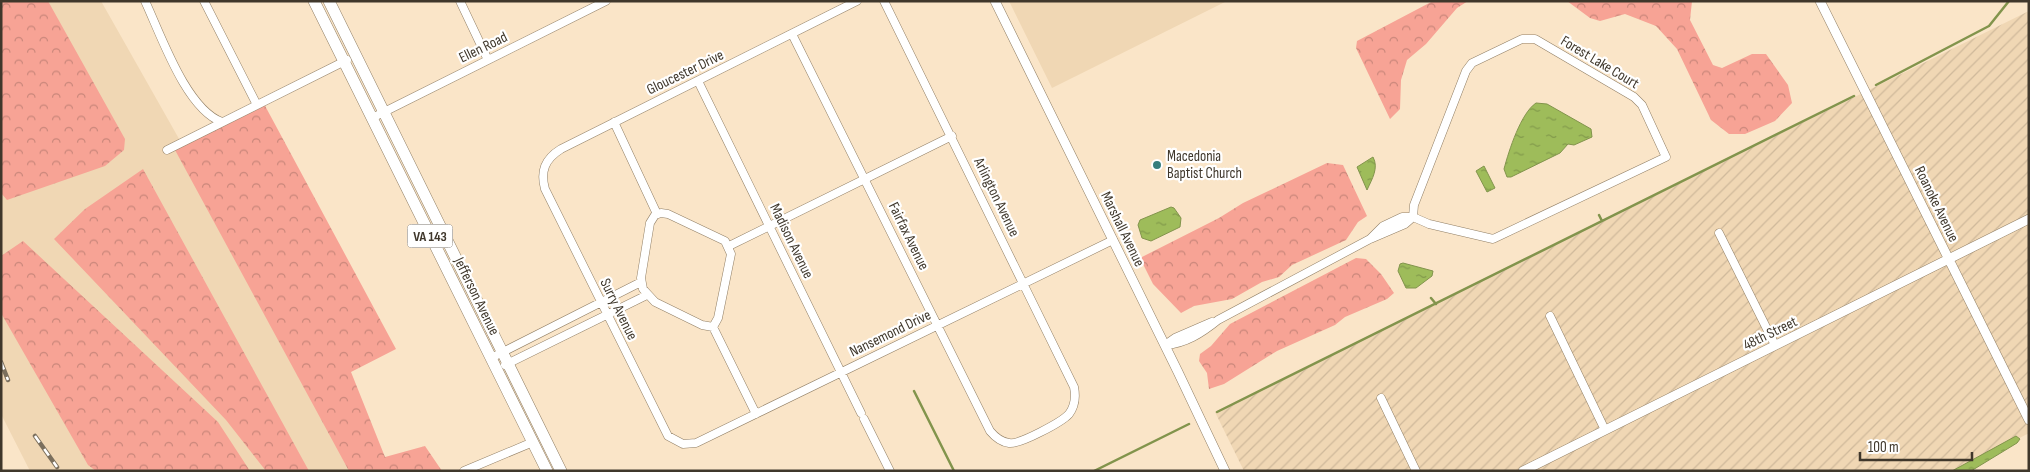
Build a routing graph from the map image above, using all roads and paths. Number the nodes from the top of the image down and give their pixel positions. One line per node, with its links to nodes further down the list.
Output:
1 (145, 1): 19 (street)
2 (204, 1): 16 (street)
3 (314, 1): 14 (main road, Jefferson Avenue / VA 143)
4 (329, 1): 12 (main road, Jefferson Avenue / VA 143)
5 (460, 1): 13 (street)
6 (606, 1): 13 (street, Ellen Road)
7 (857, 1): 11 (street, Gloucester Drive)
8 (884, 1): 21 (street, Arlington Avenue)
9 (995, 1): 30 (street, Marshall Avenue)
10 (1820, 1): 32 (street, Roanoke Avenue)
11 (792, 34): 15 (street, Gloucester Drive); 23 (street, Fairfax Avenue)
12 (356, 56): 14 (street); 17 (main road, Jefferson Avenue / VA 143)
13 (488, 60): 17 (street, Ellen Road)
14 (344, 62): 16 (street); 18 (main road, Jefferson Avenue / VA 143)
15 (698, 81): 20 (street, Gloucester Drive); 28 (street, Madison Avenue)
16 (256, 104): 19 (street)
17 (383, 112): 18 (street, Ellen Road); 43 (main road, Jefferson Avenue / VA 143)
18 (372, 118): 44 (main road, Jefferson Avenue / VA 143)
19 (222, 122): 22 (street)
20 (614, 122): 24 (street, Gloucester Drive); 25 (street)
21 (952, 136): 23 (street); 34 (street, Arlington Avenue)
22 (167, 150)
23 (865, 179): 28 (street); 39 (street, Fairfax Avenue)
24 (543, 182): 36 (street, Surry Avenue)
25 (657, 214): 31 (street); 33 (street)
26 (1413, 216): 26 (street, Forest Lake Court); 41 (street)
27 (2029, 219): 32 (street, 48th Street)
28 (770, 226): 31 (street); 47 (street, Madison Avenue)
29 (1719, 233): 42 (street)
30 (1113, 240): 34 (street, Nansemond Drive); 41 (street, Marshall Avenue)
31 (729, 246): 40 (street)
32 (1948, 259): 42 (street, 48th Street); 50 (street, Roanoke Avenue)
33 (641, 282): 35 (street); 36 (street)
34 (1023, 284): 39 (street, Nansemond Drive); 54 (street, Arlington Avenue)
35 (647, 295): 37 (street); 40 (street)
36 (600, 303): 37 (street, Surry Avenue); 43 (street)
37 (606, 315): 45 (street); 53 (street, Surry Avenue)
38 (1550, 316): 51 (street)
39 (938, 326): 47 (street, Nansemond Drive); 54 (street, Fairfax Avenue)
40 (713, 327): 49 (street)
41 (1165, 345): 59 (street, Marshall Avenue)
42 (1775, 345): 51 (street, 48th Street)
43 (502, 352): 44 (street); 45 (main road, Jefferson Avenue / VA 143)
44 (491, 358): 46 (main road, Jefferson Avenue / VA 143)
45 (508, 363): 46 (street); 57 (main road, Jefferson Avenue / VA 143)
46 (496, 369): 52 (main road, Jefferson Avenue / VA 143)
47 (842, 372): 49 (street, Nansemond Drive); 58 (street, Madison Avenue)
48 (1381, 398): 60 (street)
49 (756, 414): 53 (street, Nansemond Drive)
50 (2029, 420)
51 (1605, 430): 61 (street, 48th Street)
52 (533, 442): 55 (street); 56 (main road, Jefferson Avenue / VA 143)
53 (678, 442)
54 (1008, 443)
55 (464, 471)
56 (547, 471)
57 (561, 471)
58 (890, 471)
59 (1224, 471)
60 (1416, 471)
61 (1523, 471)

